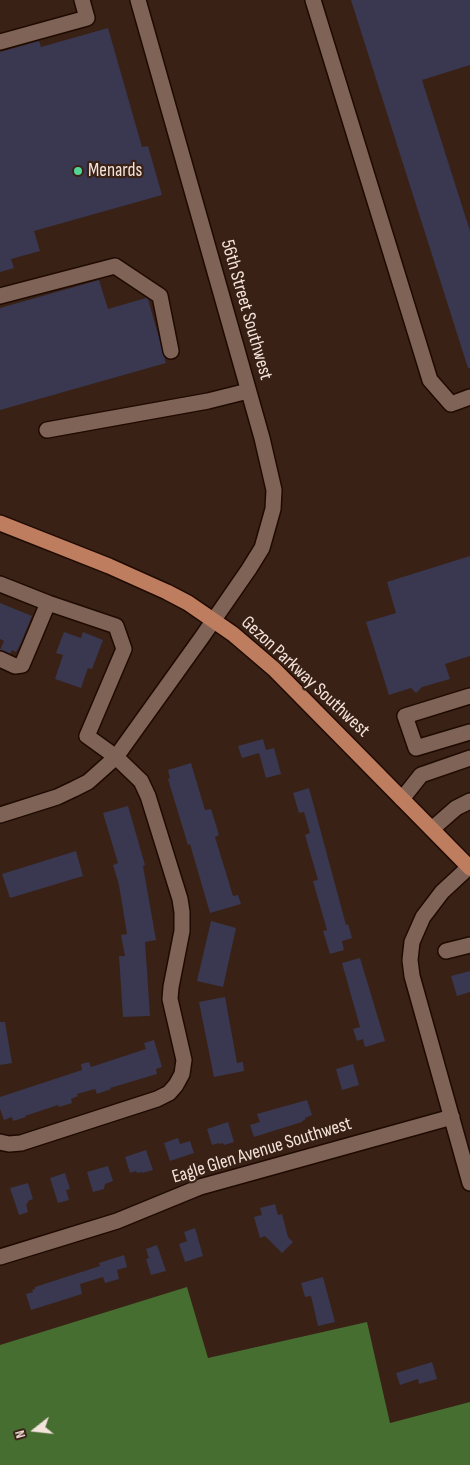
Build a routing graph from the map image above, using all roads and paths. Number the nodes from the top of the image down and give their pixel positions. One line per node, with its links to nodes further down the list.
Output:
1 (82, 0): 4 (street)
2 (138, 0): 7 (street, 56th Street Southwest)
3 (313, 0): 8 (street)
4 (0, 42)
5 (0, 296): 6 (street)
6 (171, 351)
7 (248, 391): 9 (street); 13 (street, 56th Street Southwest)
8 (470, 397)
9 (47, 430)
10 (0, 523): 13 (main road, Gezon Parkway Southwest)
11 (0, 584): 12 (street)
12 (48, 603): 14 (street); 17 (street)
13 (213, 620): 17 (street, 56th Street Southwest); 19 (main road, Gezon Parkway Southwest)
14 (0, 659)
15 (470, 696): 16 (street)
16 (470, 732)
17 (116, 757): 21 (street, 56th Street Southwest); 27 (street)
18 (470, 758): 19 (street)
19 (402, 799): 22 (main road, Gezon Parkway Southwest)
20 (470, 801): 22 (street)
21 (0, 815)
22 (432, 829): 23 (main road, Gezon Parkway Southwest)
23 (469, 867): 26 (street)
24 (470, 945): 25 (street)
25 (446, 952)
26 (452, 1117): 28 (street); 29 (street, Eagle Glen Avenue Southwest)
27 (0, 1142)
28 (470, 1183)
29 (0, 1257)

